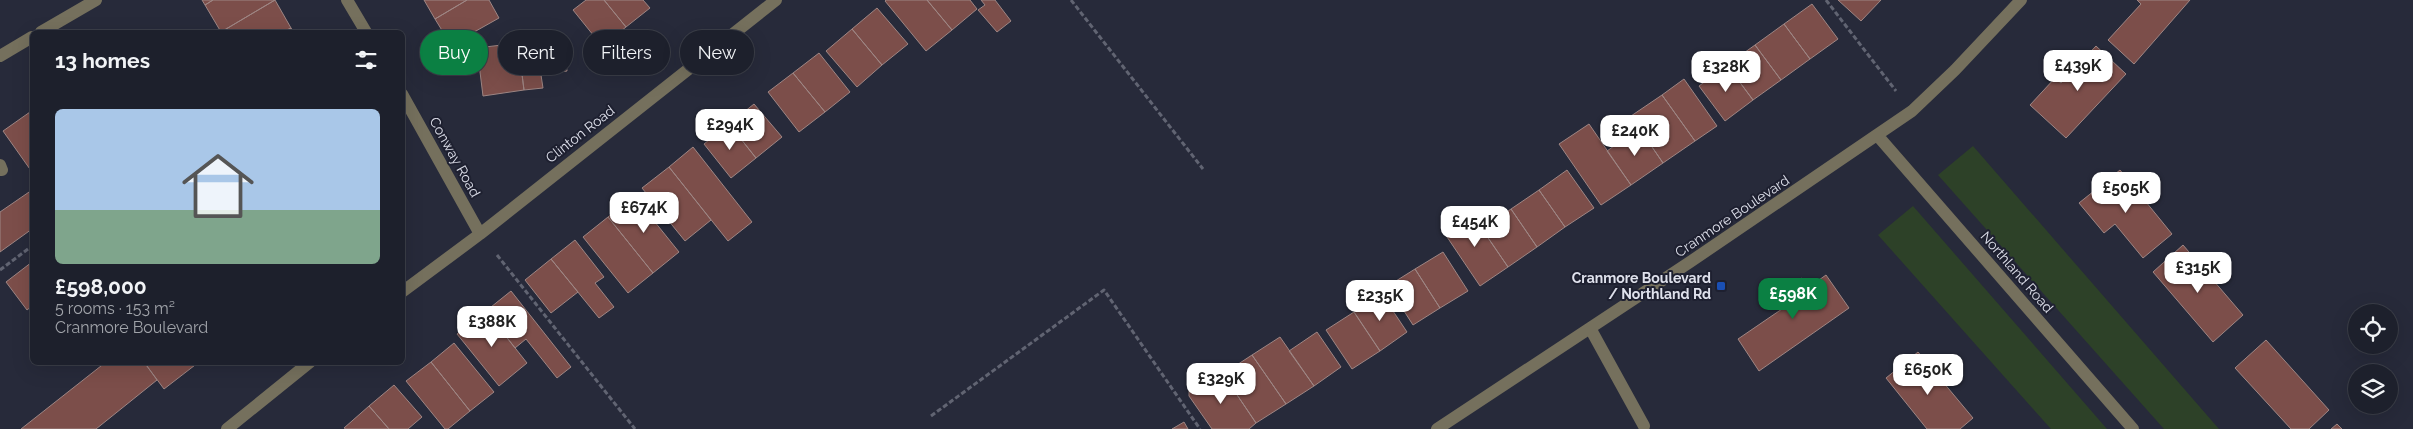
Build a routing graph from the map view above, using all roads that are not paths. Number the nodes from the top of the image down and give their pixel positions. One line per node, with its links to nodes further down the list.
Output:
1 (96, 0): 5 (street)
2 (347, 0): 6 (street)
3 (776, 0): 13 (street, Clinton Road)
4 (2022, 0): 10 (street, Cranmore Boulevard)
5 (44, 30)
6 (365, 30)
7 (30, 38): 8 (street)
8 (0, 56)
9 (405, 99): 13 (street, Conway Road)
10 (1877, 135): 15 (street, Cranmore Boulevard); 20 (street, Northland Road)
11 (0, 165): 12 (street)
12 (0, 170)
13 (480, 234): 14 (street, Clinton Road)
14 (405, 290)
15 (1590, 328): 17 (street); 19 (street, Cranmore Boulevard)
16 (306, 365): 18 (street)
17 (1644, 426)
18 (227, 429)
19 (1437, 429)
20 (2133, 429)

